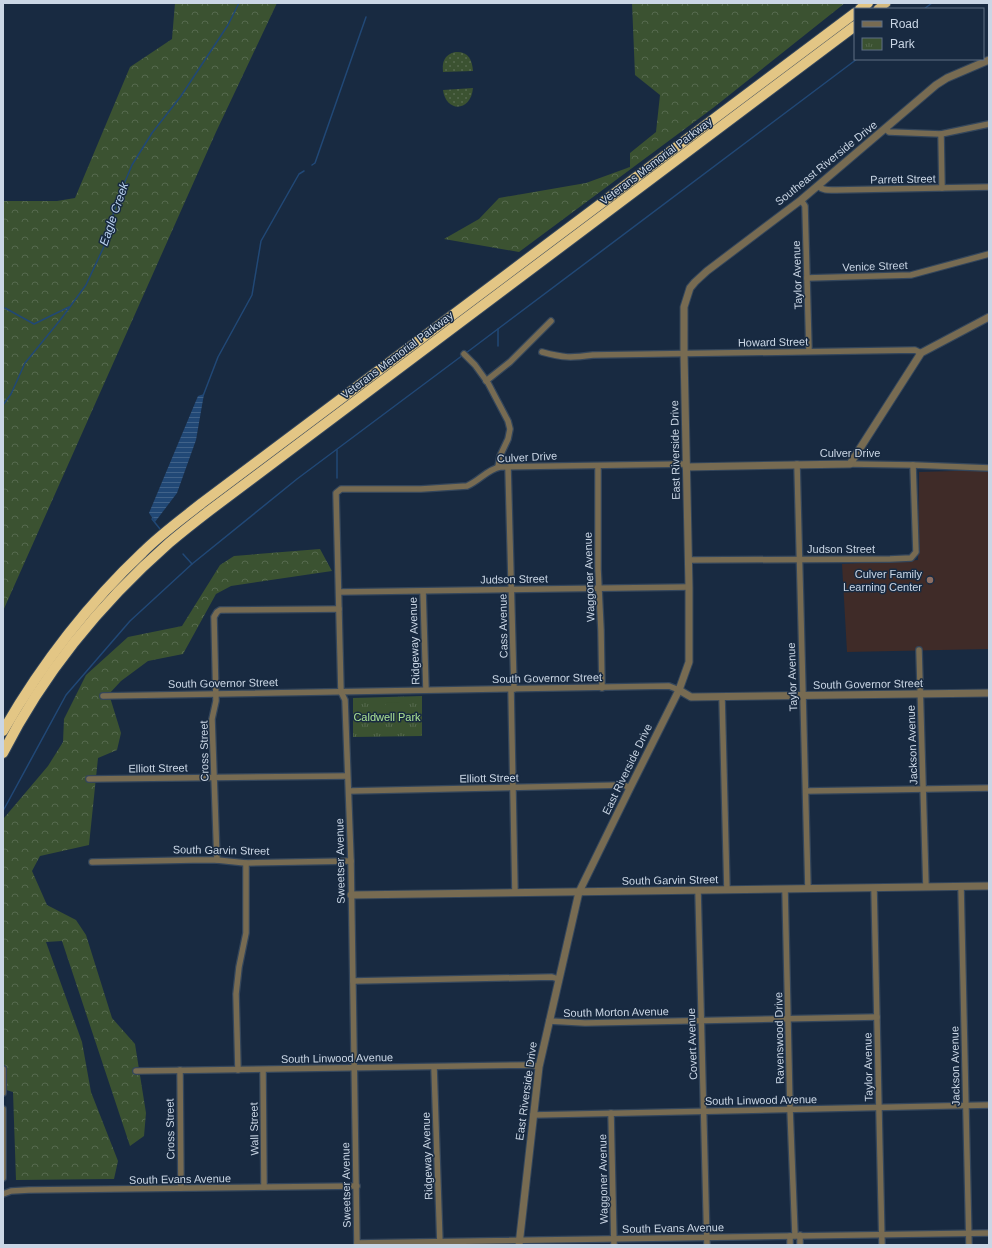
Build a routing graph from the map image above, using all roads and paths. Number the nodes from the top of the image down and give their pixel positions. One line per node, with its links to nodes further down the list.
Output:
1 (854, 14): 51 (highway, Veterans Memorial Parkway)
2 (854, 27): 52 (highway, Veterans Memorial Parkway)
3 (989, 60): 5 (street, Southeast Riverside Drive)
4 (989, 124): 6 (street)
5 (886, 128): 6 (street); 7 (street, Southeast Riverside Drive)
6 (941, 134): 9 (street)
7 (818, 186): 9 (street, Parrett Street); 10 (street, Southeast Riverside Drive)
8 (989, 187): 9 (street, Parrett Street)
9 (942, 188)
10 (801, 200): 12 (street, Taylor Avenue); 13 (street, Southeast Riverside Drive)
11 (989, 254): 12 (street, Venice Street)
12 (807, 278): 16 (street, Taylor Avenue)
13 (687, 296): 20 (street, East Riverside Drive)
14 (989, 317): 18 (street)
15 (551, 321): 21 (street)
16 (809, 351): 18 (street, Howard Street); 20 (street, Howard Street)
17 (542, 352): 20 (street, Howard Street)
18 (921, 353): 23 (street)
19 (464, 354): 21 (street)
20 (684, 354): 25 (street, East Riverside Drive)
21 (486, 381): 27 (street)
22 (797, 464): 23 (street, Culver Drive); 25 (street, Culver Drive); 31 (street, Taylor Avenue)
23 (850, 464): 24 (street, Culver Drive)
24 (913, 464): 29 (street, Culver Drive); 31 (street, Judson Street)
25 (686, 465): 26 (street, Culver Drive); 32 (street, East Riverside Drive)
26 (598, 466): 28 (street, Culver Drive); 34 (street, Waggoner Avenue)
27 (498, 467): 28 (street, Culver Drive); 30 (street, Culver Drive)
28 (508, 467): 35 (street, Cass Avenue)
29 (989, 468)
30 (350, 490): 37 (street, Sweetser Avenue)
31 (799, 559): 32 (street, Judson Street); 49 (street, Taylor Avenue)
32 (688, 560): 33 (street, East Riverside Drive)
33 (689, 587): 34 (street, Judson Street); 43 (street, East Riverside Drive)
34 (600, 588): 35 (street, Judson Street); 40 (street, Waggoner Avenue)
35 (512, 589): 36 (street, Judson Street); 41 (street, Cass Avenue)
36 (423, 591): 37 (street, Judson Street); 42 (street, Ridgeway Avenue)
37 (338, 592): 38 (street, Sweetser Avenue)
38 (339, 609): 44 (street, Sweetser Avenue); 46 (street, Cross Street)
39 (919, 650): 47 (street, Jackson Avenue)
40 (602, 688): 41 (street, South Governor Street); 43 (street, South Governor Street)
41 (513, 689): 42 (street, South Governor Street); 56 (street, Cass Avenue)
42 (426, 690): 44 (street, South Governor Street)
43 (679, 690): 50 (street, South Governor Street); 57 (street, East Riverside Drive)
44 (341, 692): 46 (street, South Governor Street); 53 (street, Sweetser Avenue)
45 (989, 693): 47 (street, South Governor Street)
46 (215, 694): 48 (street, South Governor Street); 54 (street, Cross Street)
47 (920, 694): 49 (street, South Governor Street); 59 (street, Jackson Avenue)
48 (103, 696)
49 (802, 696): 50 (street, South Governor Street); 61 (street, Taylor Avenue)
50 (722, 697): 73 (street)
51 (3, 731)
52 (3, 753)
53 (347, 776): 54 (street, Elliott Street); 60 (street, Sweetser Avenue)
54 (214, 777): 55 (street, Elliott Street); 62 (street, Cross Street)
55 (89, 779)
56 (513, 787): 57 (street, Elliott Street); 60 (street, Elliott Street); 75 (street, Cass Avenue)
57 (630, 788): 74 (street, East Riverside Drive)
58 (989, 788): 59 (street)
59 (923, 789): 61 (street); 68 (street, Jackson Avenue)
60 (349, 791): 63 (street, Sweetser Avenue)
61 (806, 791): 69 (street, Taylor Avenue)
62 (217, 860): 64 (street, South Garvin Street); 65 (street, South Garvin Street)
63 (351, 861): 65 (street, South Garvin Street); 76 (street, Sweetser Avenue)
64 (92, 862)
65 (246, 863): 88 (street)
66 (961, 886): 67 (street, South Garvin Street); 68 (street, South Garvin Street); 93 (street, Jackson Avenue)
67 (989, 886)
68 (926, 887): 70 (street, South Garvin Street)
69 (808, 888): 70 (street, South Garvin Street); 71 (street, South Garvin Street)
70 (874, 888): 79 (street, Taylor Avenue)
71 (786, 889): 73 (street, South Garvin Street); 80 (street, Ravenswood Drive)
72 (698, 890): 73 (street, South Garvin Street); 74 (street, South Garvin Street); 81 (street, Covert Avenue)
73 (727, 890)
74 (579, 892): 75 (street, South Garvin Street); 77 (street, East Riverside Drive)
75 (515, 893): 76 (street, South Garvin Street)
76 (351, 895): 78 (street, Sweetser Avenue)
77 (558, 979): 78 (street); 82 (street, East Riverside Drive)
78 (353, 981): 85 (street, Sweetser Avenue)
79 (876, 1017): 80 (street, South Morton Avenue); 94 (street, Taylor Avenue)
80 (788, 1019): 81 (street, South Morton Avenue); 96 (street, Ravenswood Drive)
81 (701, 1020): 82 (street, South Morton Avenue); 97 (street, Covert Avenue)
82 (549, 1022): 84 (street, East Riverside Drive)
83 (434, 1067): 84 (street, South Linwood Avenue); 85 (street, South Linwood Avenue); 111 (street, Ridgeway Avenue)
84 (539, 1067): 99 (street, East Riverside Drive)
85 (354, 1068): 89 (street, South Linwood Avenue); 101 (street, Sweetser Avenue)
86 (3, 1069): 91 (street)
87 (180, 1070): 88 (street, South Linwood Avenue); 90 (street, South Linwood Avenue); 103 (street, Cross Street)
88 (238, 1070): 89 (street, South Linwood Avenue)
89 (263, 1070): 102 (street, Wall Street)
90 (136, 1071)
91 (3, 1093)
92 (989, 1105): 93 (street, South Linwood Avenue)
93 (966, 1106): 94 (street, South Linwood Avenue); 105 (street, Jackson Avenue)
94 (879, 1108): 96 (street, South Linwood Avenue); 108 (street, Taylor Avenue)
95 (3, 1109): 100 (street)
96 (790, 1109): 97 (street, South Linwood Avenue); 107 (street, Ravenswood Drive)
97 (703, 1112): 98 (street, South Linwood Avenue); 109 (street, Covert Avenue)
98 (611, 1113): 99 (street, South Linwood Avenue); 110 (street, Waggoner Avenue)
99 (533, 1115): 112 (street, East Riverside Drive)
100 (3, 1178)
101 (357, 1186): 102 (street, South Evans Avenue); 113 (street, Sweetser Avenue)
102 (264, 1187): 103 (street, South Evans Avenue)
103 (181, 1188): 104 (street, South Evans Avenue)
104 (3, 1193)
105 (969, 1234): 106 (street, South Evans Avenue); 108 (street, South Evans Avenue); 118 (street, Jackson Avenue)
106 (989, 1234)
107 (795, 1235): 108 (street, South Evans Avenue); 109 (street, South Evans Avenue); 115 (street, Ravenswood Drive); 116 (street, Ravenswood Drive)
108 (882, 1235): 117 (street, Taylor Avenue)
109 (706, 1237): 110 (street, South Evans Avenue); 114 (street, Covert Avenue)
110 (614, 1242): 112 (street, South Evans Avenue)
111 (440, 1243): 112 (street, South Evans Avenue); 113 (street, South Evans Avenue)
112 (519, 1243)
113 (357, 1244)
114 (707, 1245)
115 (790, 1245)
116 (800, 1245)
117 (882, 1245)
118 (969, 1245)

